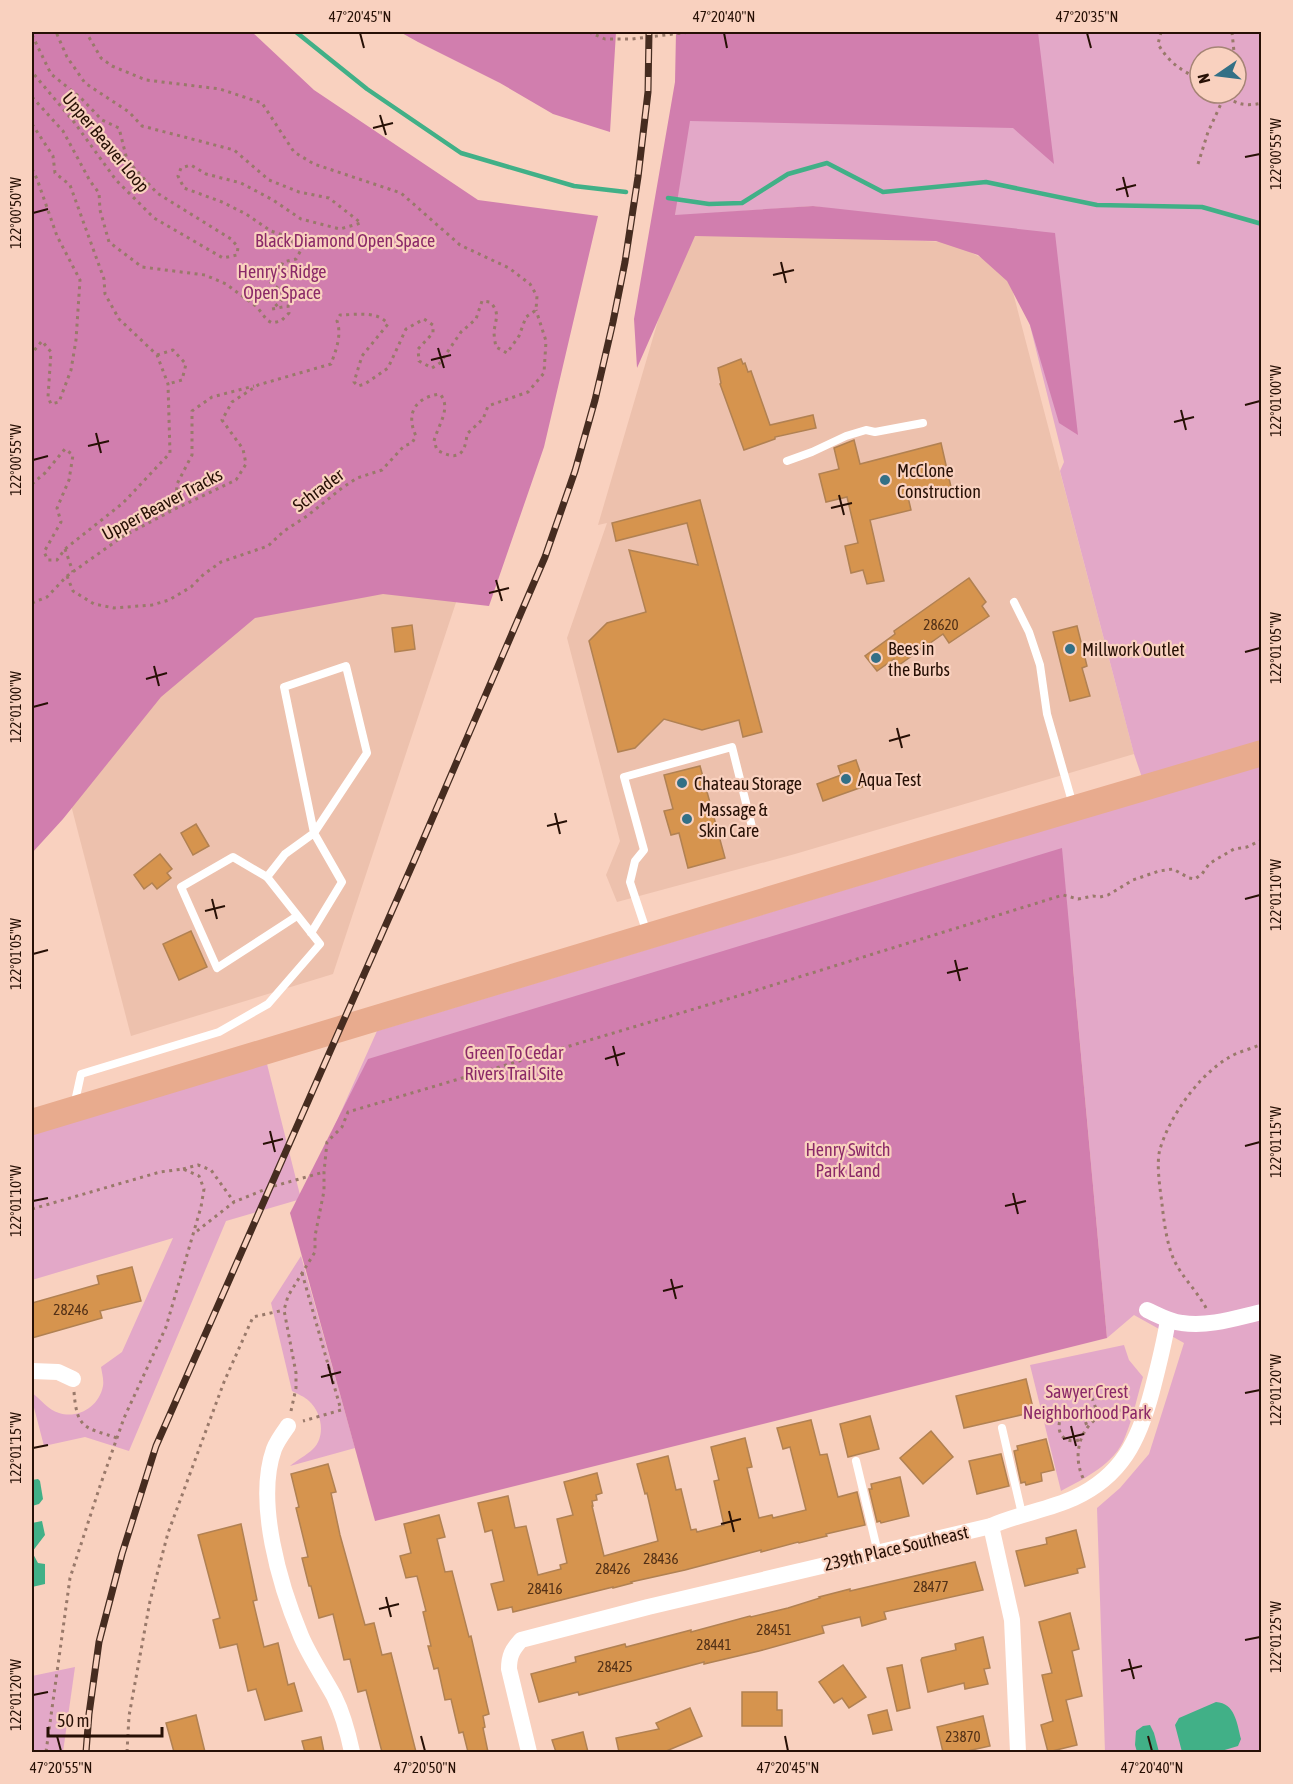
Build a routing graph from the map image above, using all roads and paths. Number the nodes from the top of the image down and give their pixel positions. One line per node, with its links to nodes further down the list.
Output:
1 (56, 32): 9 (path, Upper Beaver Loop)
2 (86, 32): 16 (path)
3 (589, 32): 4 (path)
4 (690, 32)
5 (1161, 32): 8 (path)
6 (32, 35): 7 (path, Upper Beaver Loop)
7 (32, 72)
8 (1188, 73)
9 (32, 97)
10 (1262, 103): 12 (path)
11 (1221, 105): 14 (path)
12 (1244, 105)
13 (32, 124): 18 (path)
14 (1198, 164)
15 (32, 169): 17 (path)
16 (536, 310): 20 (path, Upper Beaver Tracks); 27 (path, Schrader)
17 (32, 353)
18 (157, 355): 19 (path); 19 (path)
19 (168, 384): 25 (path)
20 (258, 385): 24 (path); 24 (path, Upper Beaver Tracks)
21 (923, 423): 22 (lane)
22 (787, 461)
23 (32, 483): 25 (path)
24 (168, 512): 26 (path, Upper Beaver Tracks)
25 (65, 549): 26 (path)
26 (73, 572): 27 (path, Upper Beaver Tracks)
27 (67, 576): 29 (path, Upper Beaver Tracks)
28 (1014, 602): 31 (lane)
29 (32, 603)
30 (1262, 753): 31 (main road)
31 (1073, 808): 38 (main road)
32 (753, 831): 38 (lane)
33 (314, 832): 33 (lane); 35 (lane); 37 (lane)
34 (1262, 840): 43 (path)
35 (267, 877): 36 (lane); 36 (lane)
36 (297, 916): 37 (lane)
37 (311, 933): 40 (lane)
38 (648, 937): 40 (main road)
39 (1262, 1044): 52 (path)
40 (74, 1109): 41 (main road)
41 (32, 1122)
42 (183, 1169): 44 (path); 45 (path); 46 (path)
43 (324, 1173): 44 (path); 47 (path)
44 (234, 1203): 46 (path)
45 (32, 1209)
46 (195, 1232): 61 (path)
47 (302, 1273): 48 (path); 58 (path)
48 (284, 1310): 58 (path); 69 (path)
49 (1147, 1310): 51 (street)
50 (1262, 1312): 52 (street)
51 (1168, 1320): 52 (street); 56 (street, 239th Place Southeast)
52 (1214, 1322)
53 (32, 1371): 54 (street)
54 (73, 1379): 61 (path)
55 (1092, 1398): 57 (path)
56 (1146, 1413): 57 (path); 64 (street, 239th Place Southeast)
57 (1099, 1417): 60 (path)
58 (288, 1426): 70 (street)
59 (1002, 1428): 65 (lane)
60 (1087, 1428): 62 (path); 62 (path)
61 (117, 1438): 68 (path)
62 (1080, 1439): 64 (path)
63 (856, 1461): 67 (lane)
64 (1089, 1490): 65 (street, 239th Place Southeast)
65 (1022, 1514): 66 (street, 239th Place Southeast)
66 (991, 1526): 67 (street, 239th Place Southeast); 72 (street)
67 (878, 1552): 71 (street, 239th Place Southeast)
68 (46, 1752)
69 (127, 1752)
70 (352, 1752)
71 (529, 1752)
72 (1018, 1752)

